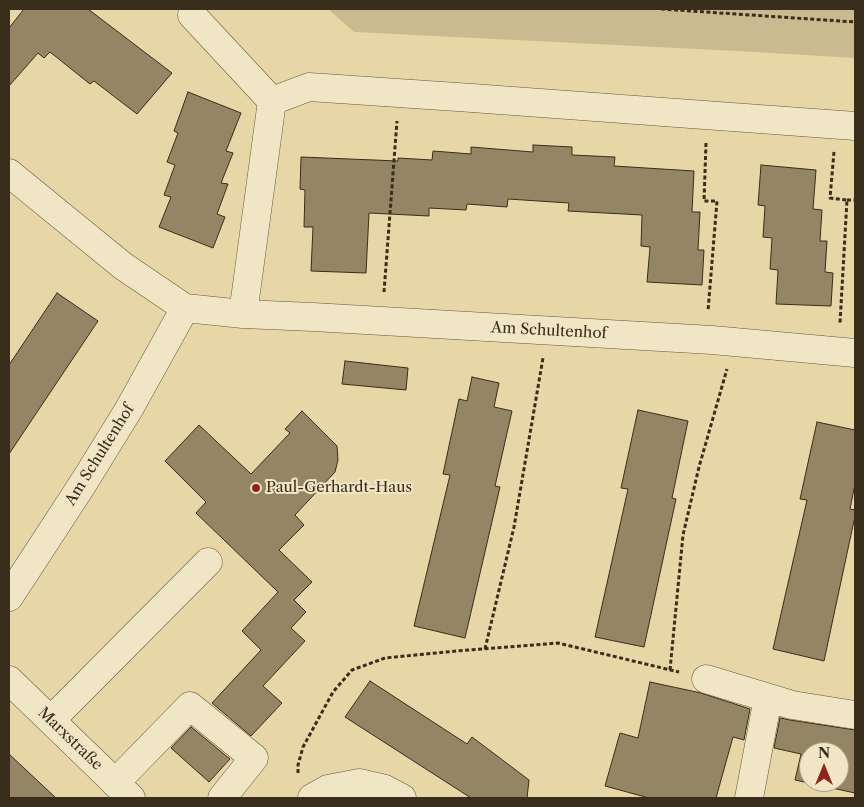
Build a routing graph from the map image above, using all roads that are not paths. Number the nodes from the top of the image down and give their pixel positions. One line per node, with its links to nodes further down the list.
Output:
1 (192, 15): 2 (street)
2 (272, 101): 3 (street); 6 (street)
3 (846, 125)
4 (9, 173): 5 (street, Am Schultenhof)
5 (185, 308): 6 (street, Am Schultenhof); 9 (street, Am Schultenhof)
6 (243, 314): 7 (street, Am Schultenhof)
7 (847, 352)
8 (208, 562): 14 (street)
9 (9, 597)
10 (706, 679): 12 (street)
11 (9, 680): 14 (street, Marxstraße)
12 (768, 698): 13 (street); 19 (street)
13 (855, 715)
14 (51, 720): 16 (street, Marxstraße)
15 (305, 790): 18 (street)
16 (123, 791): 17 (street)
17 (222, 798)
18 (402, 798)
19 (749, 798)

